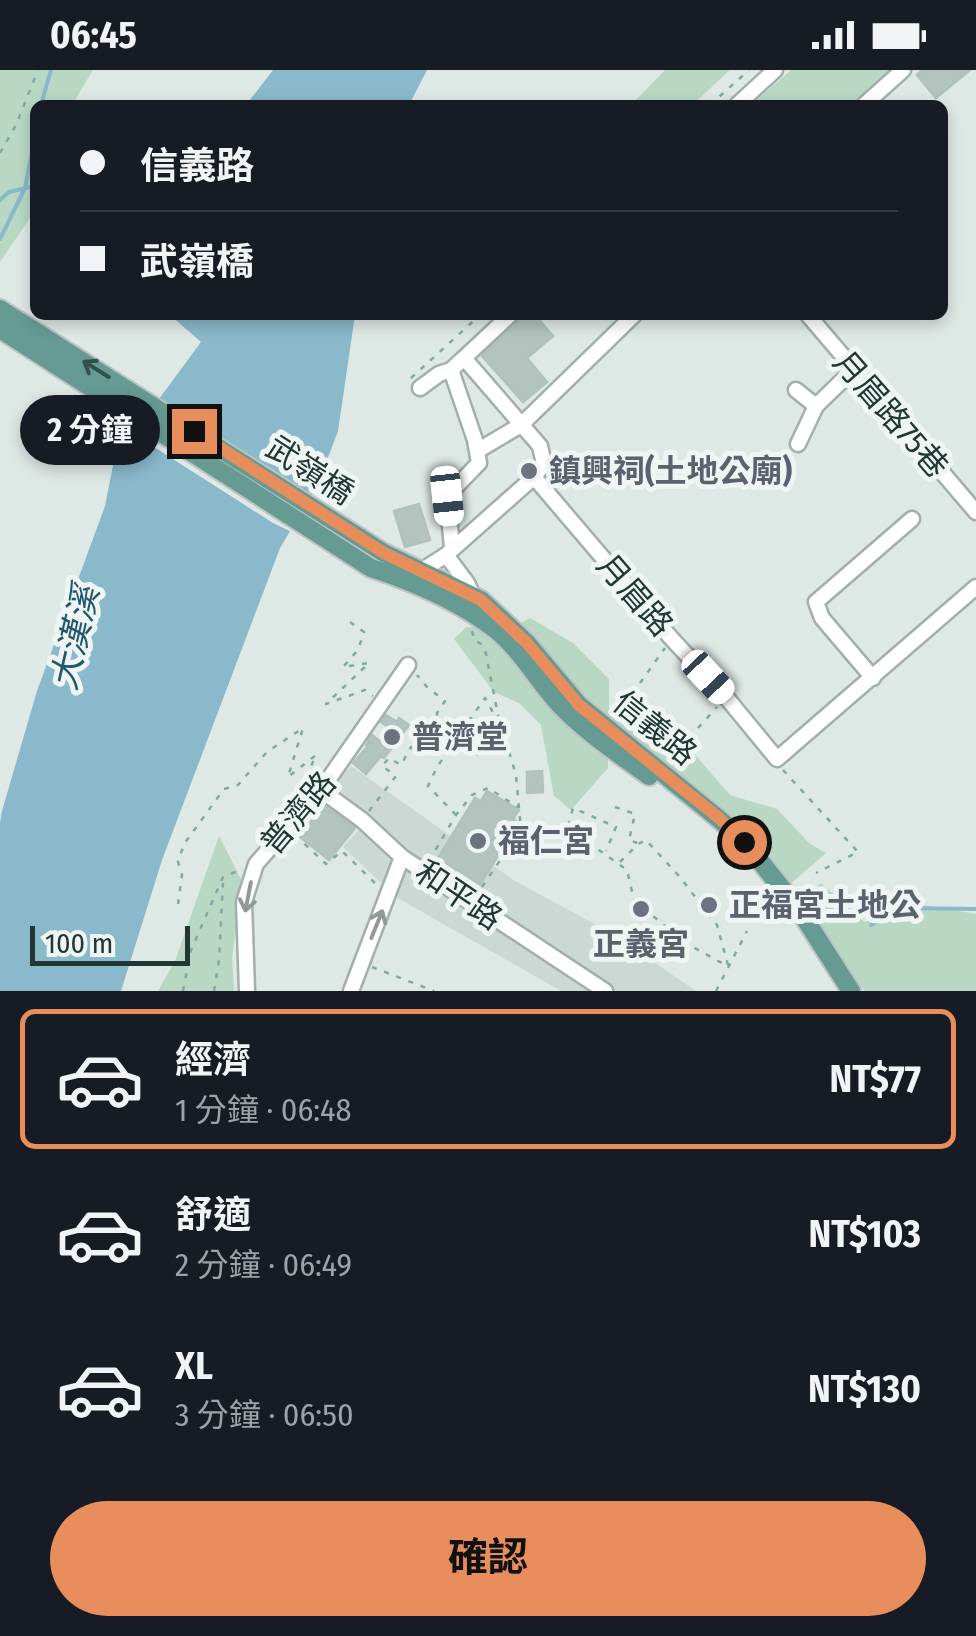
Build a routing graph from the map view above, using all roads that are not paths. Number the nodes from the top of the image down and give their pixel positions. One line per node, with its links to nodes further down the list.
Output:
1 (775, 70): 3 (street)
2 (903, 70): 4 (street)
3 (742, 100)
4 (870, 100)
5 (0, 309): 23 (main road, 武嶺橋, one-way to 5)
6 (505, 320): 10 (street)
7 (629, 320): 16 (street)
8 (812, 320): 12 (street, 月眉路75巷)
9 (0, 329): 24 (main road, 武嶺橋)
10 (464, 358): 11 (street); 16 (street)
11 (450, 370): 13 (street); 18 (street)
12 (853, 370): 15 (street); 20 (street, 月眉路75巷)
13 (416, 383)
14 (796, 390): 15 (street)
15 (816, 406): 17 (street)
16 (521, 425): 18 (street); 19 (street)
17 (798, 444)
18 (478, 451): 22 (street)
19 (534, 477): 22 (street); 30 (street, 月眉路)
20 (976, 512)
21 (912, 519): 30 (street)
22 (449, 551): 25 (street); 28 (street)
23 (384, 553): 25 (main road, 信義路)
24 (371, 568): 26 (main road, 信義路)
25 (424, 570): 26 (street); 28 (main road, 信義路)
26 (405, 579): 36 (main road, 信義路)
27 (976, 588): 30 (street)
28 (473, 596): 37 (main road, 信義路)
29 (408, 665): 31 (street, 普濟路)
30 (873, 678)
31 (321, 790): 32 (street, 和平路); 34 (street, 普濟路, one-way to 34)
32 (402, 857): 33 (street, 和平路); 35 (street, one-way to 32)
33 (595, 988)
34 (246, 991)
35 (352, 991)
36 (839, 991)
37 (851, 991)

